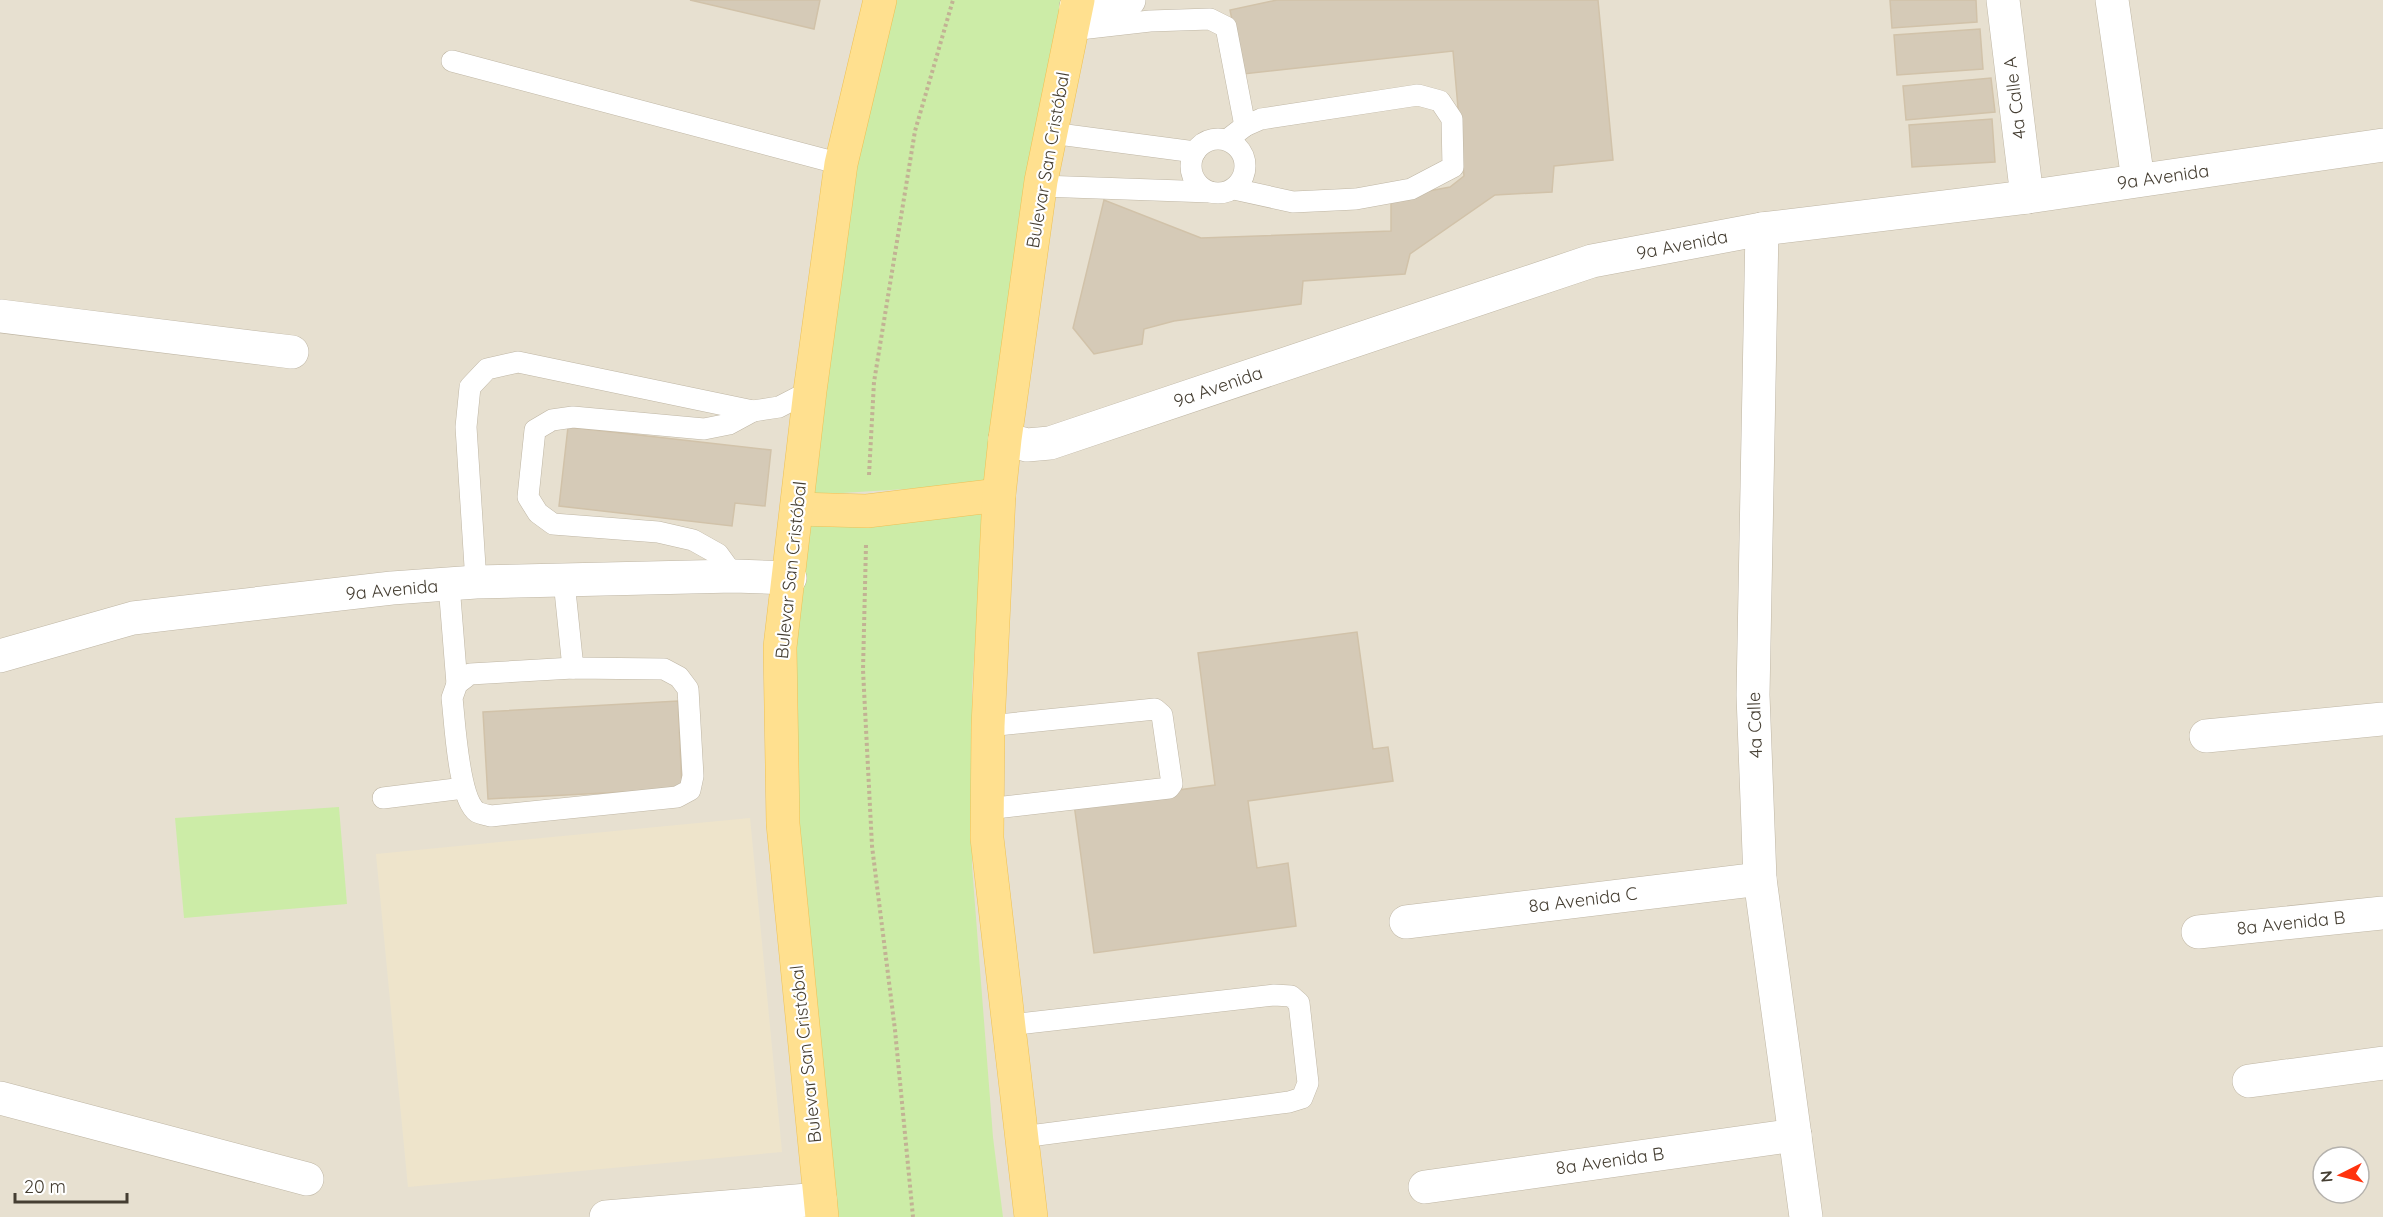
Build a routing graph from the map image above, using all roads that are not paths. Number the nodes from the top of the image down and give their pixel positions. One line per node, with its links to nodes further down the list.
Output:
1 (880, 0): 12 (main road, Bulevar San Cristóbal)
2 (1129, 0): 5 (street)
3 (2003, 0): 17 (street, 4a Calle A)
4 (2112, 0): 13 (street)
5 (1075, 12): 7 (lane); 8 (main road, Bulevar San Cristóbal)
6 (452, 61): 12 (lane)
7 (1245, 126): 9 (lane); 15 (lane)
8 (1051, 133): 11 (lane); 14 (main road, Bulevar San Cristóbal)
9 (1227, 140): 11 (lane); 15 (lane)
10 (2383, 145): 13 (street, 9a Avenida)
11 (1195, 152): 16 (lane)
12 (842, 164): 21 (main road, Bulevar San Cristóbal)
13 (2138, 180): 17 (street, 9a Avenida)
14 (1041, 186): 16 (lane); 23 (main road, Bulevar San Cristóbal)
15 (1234, 189): 16 (lane)
16 (1210, 192)
17 (2027, 197): 18 (street, 9a Avenida)
18 (1762, 230): 23 (street, 9a Avenida); 39 (street, 4a Calle)
19 (0, 316): 20 (street)
20 (292, 352)
21 (810, 391): 22 (lane); 25 (main road, Bulevar San Cristóbal)
22 (753, 411): 26 (lane); 29 (lane)
23 (1005, 439): 24 (main road, Bulevar San Cristóbal)
24 (999, 495): 25 (main road); 34 (main road, Bulevar San Cristóbal)
25 (797, 509): 27 (main road, Bulevar San Cristóbal)
26 (734, 576): 27 (street, 9a Avenida); 28 (street, 9a Avenida)
27 (790, 578): 51 (main road, Bulevar San Cristóbal)
28 (564, 581): 29 (street, 9a Avenida); 31 (lane)
29 (462, 584): 30 (street, 9a Avenida); 32 (lane)
30 (0, 656)
31 (573, 668): 32 (lane); 36 (lane)
32 (457, 684): 36 (lane)
33 (2383, 719): 35 (street)
34 (988, 726): 38 (main road, Bulevar San Cristóbal); 38 (lane)
35 (2206, 736)
36 (464, 788): 37 (lane)
37 (383, 798)
38 (987, 809): 43 (main road, Bulevar San Cristóbal)
39 (1760, 879): 41 (street, 8a Avenida C); 47 (street, 4a Calle)
40 (2383, 913): 42 (street, 8a Avenida B)
41 (1406, 922)
42 (2198, 932)
43 (1008, 1025): 48 (main road, Bulevar San Cristóbal); 48 (lane)
44 (2383, 1063): 45 (street)
45 (2249, 1081)
46 (0, 1098): 49 (street)
47 (1795, 1135): 50 (street, 8a Avenida B); 54 (street, 4a Calle)
48 (1022, 1137): 53 (main road, Bulevar San Cristóbal)
49 (307, 1179)
50 (1425, 1187)
51 (821, 1208): 52 (street)
52 (606, 1217)
53 (1031, 1217)
54 (1806, 1217)

